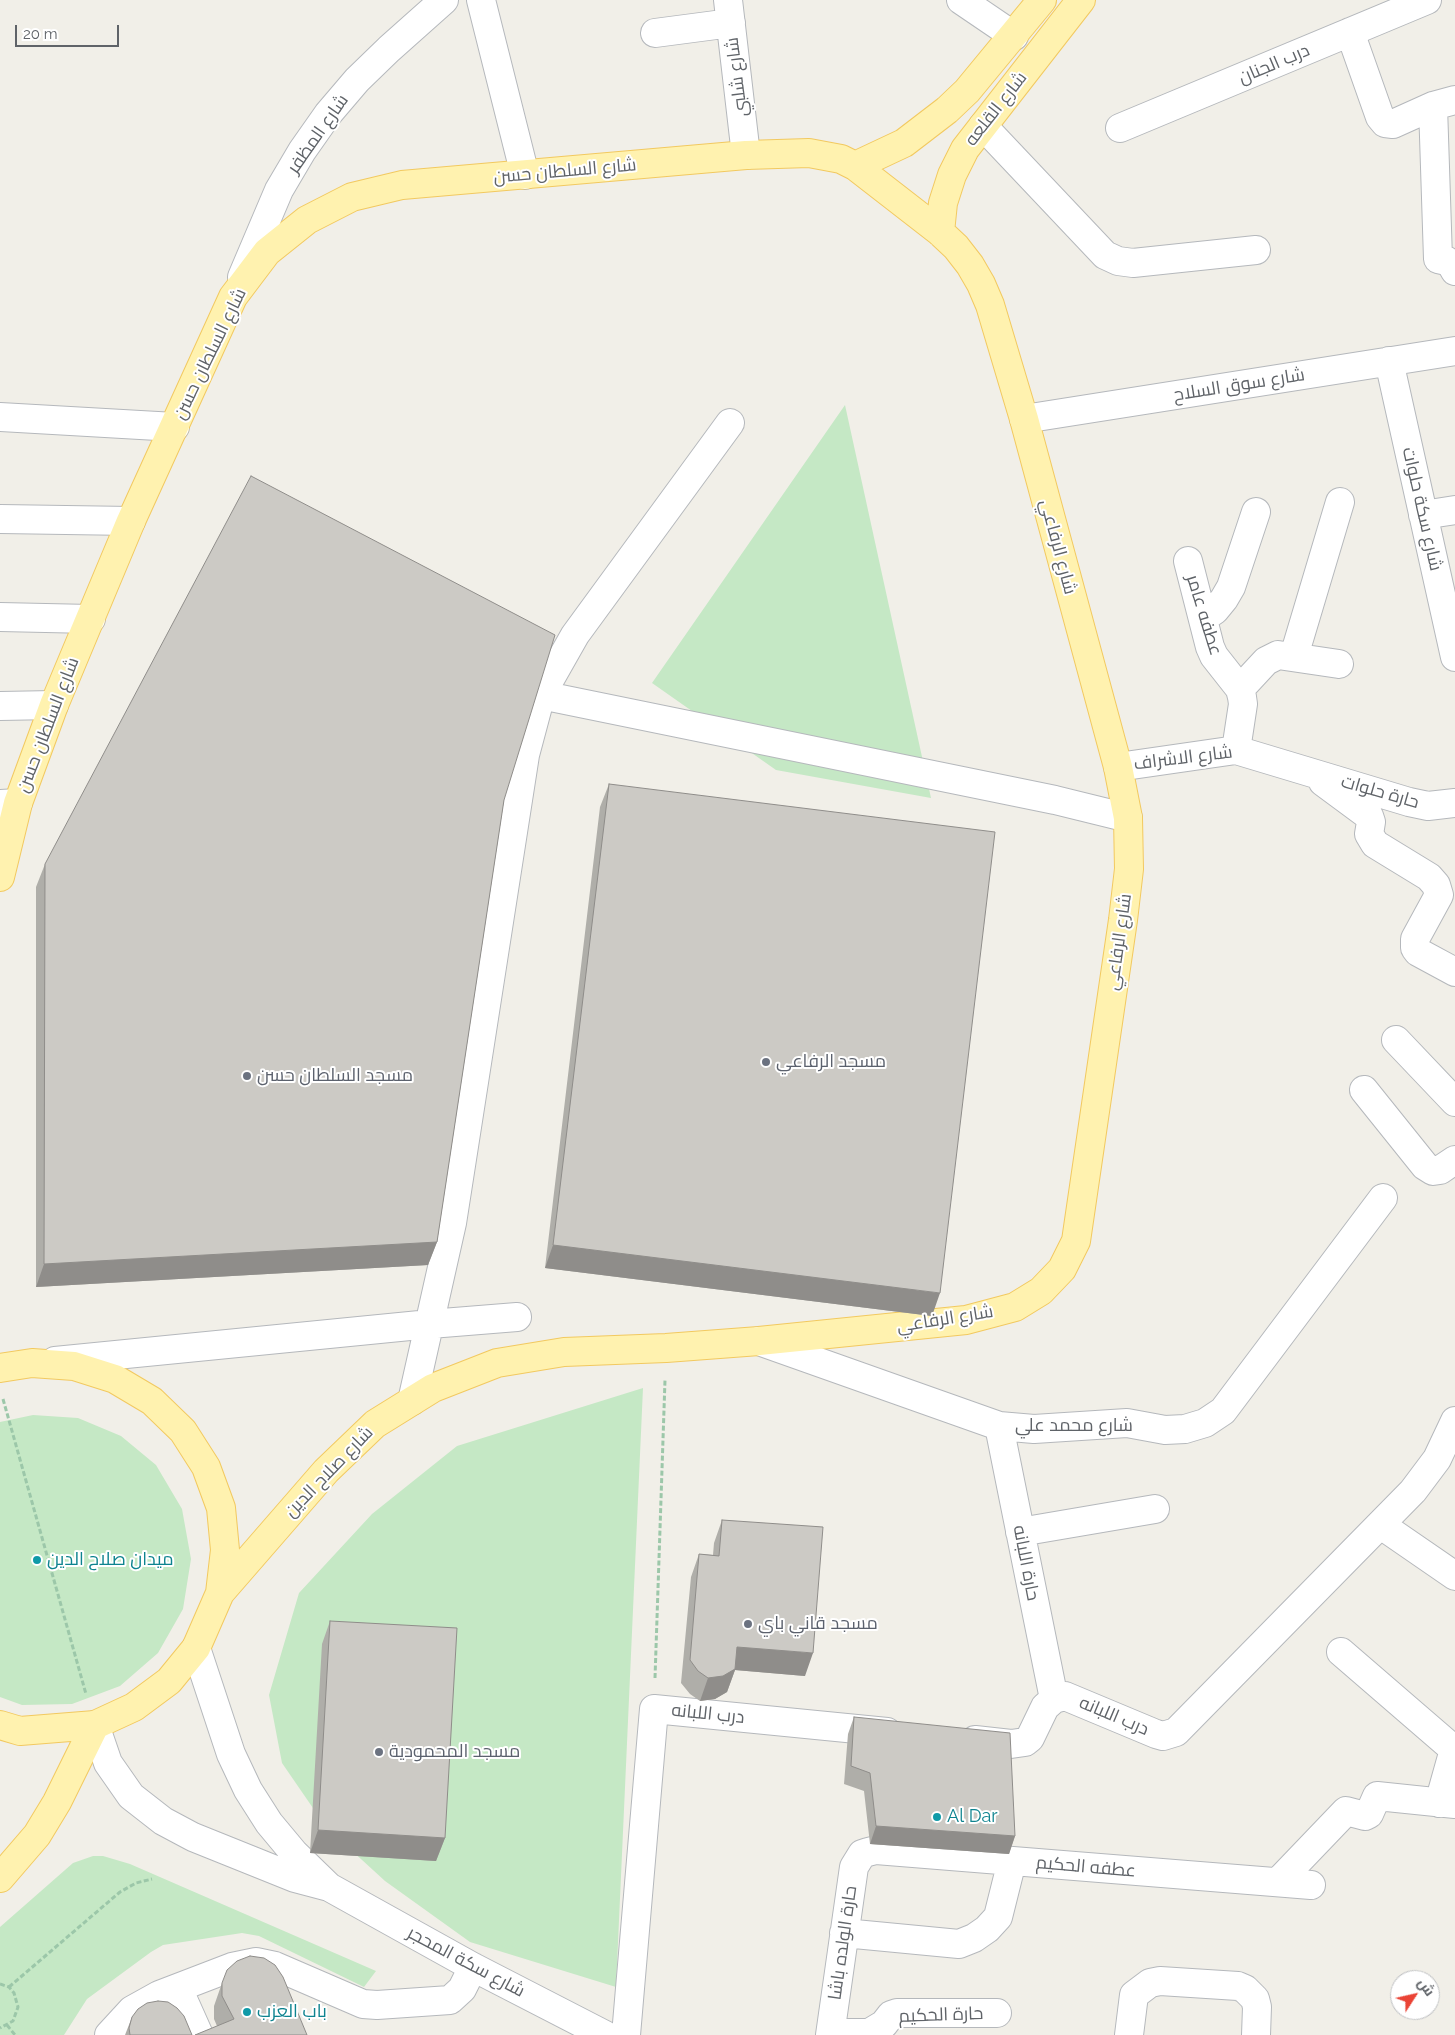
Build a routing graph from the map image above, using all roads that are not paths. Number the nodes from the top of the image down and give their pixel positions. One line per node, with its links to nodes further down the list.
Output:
1 (444, 0): 20 (street, شارع المظفر)
2 (481, 0): 16 (street)
3 (962, 0): 10 (street)
4 (1042, 0): 10 (main road, شارع القلعه)
5 (1081, 0): 12 (main road, شارع القلعه)
6 (1427, 0): 8 (street, درب الجنان)
7 (730, 12): 9 (street); 14 (street, شارع شلبي)
8 (1350, 32): 11 (street); 13 (street, درب الجنان)
9 (656, 33)
10 (1014, 36): 15 (main road, شارع القلعه)
11 (1444, 103): 19 (street)
12 (983, 126): 17 (main road, شارع القلعه); 18 (street)
13 (1120, 128)
14 (746, 155): 15 (main road, شارع السلطان حسن); 16 (main road, شارع السلطان حسن)
15 (855, 166): 17 (main road, شارع السلطان حسن)
16 (525, 175): 20 (main road, شارع السلطان حسن)
17 (940, 232): 24 (main road, شارع الرفاعي)
18 (1256, 250)
19 (1455, 271)
20 (233, 297): 26 (main road, شارع السلطان حسن)
21 (1455, 351): 22 (street, شارع سوق السلاح)
22 (1388, 361): 24 (street, شارع سوق السلاح); 30 (street, شارع سكة حلوات)
23 (0, 417): 26 (street)
24 (1024, 419): 46 (main road, شارع الرفاعي)
25 (730, 423): 42 (street)
26 (175, 427): 32 (main road, شارع السلطان حسن)
27 (1340, 502): 38 (street)
28 (1455, 510): 30 (street)
29 (1256, 512): 35 (street)
30 (1423, 515): 37 (street, شارع سكة حلوات)
31 (0, 519): 32 (street)
32 (131, 521): 36 (main road, شارع السلطان حسن)
33 (1188, 561): 35 (street, عطفه عامر)
34 (0, 618): 36 (street)
35 (1203, 618): 41 (street, عطفه عامر)
36 (91, 619): 43 (main road, شارع السلطان حسن)
37 (1451, 622): 39 (street, شارع سكة حلوات)
38 (1294, 656): 40 (street); 41 (street)
39 (1455, 657)
40 (1339, 664)
41 (1240, 689): 45 (street)
42 (541, 695): 50 (street); 59 (street)
43 (54, 705): 44 (street); 48 (main road, شارع السلطان حسن)
44 (0, 706)
45 (1236, 750): 46 (street, شارع الاشراف); 47 (street, شارع الاشراف)
46 (1118, 767): 50 (main road, شارع الرفاعي)
47 (1306, 770): 49 (street, حارة حلوات); 52 (street)
48 (9, 803): 51 (main road, شارع السلطان حسن)
49 (1455, 803)
50 (1128, 818): 60 (main road, شارع الرفاعي)
51 (0, 877)
52 (1455, 972)
53 (1396, 1040): 55 (street)
54 (1364, 1090): 56 (street)
55 (1455, 1102)
56 (1455, 1160)
57 (1383, 1198): 66 (street, شارع محمد علي)
58 (517, 1317): 59 (street)
59 (430, 1324): 62 (street); 64 (street)
60 (759, 1341): 61 (main road, شارع الرفاعي); 66 (street, شارع محمد علي)
61 (666, 1348): 64 (main road, شارع صلاح الدين)
62 (32, 1363): 63 (main road); 71 (main road)
63 (0, 1368)
64 (412, 1401): 71 (main road, شارع صلاح الدين)
65 (1455, 1421): 68 (street, درب اللبانه)
66 (999, 1426): 69 (street, حارة اللبانه)
67 (1155, 1510): 69 (street)
68 (1381, 1525): 70 (street); 74 (street, درب اللبانه)
69 (1020, 1532): 74 (street, حارة اللبانه)
70 (1455, 1576)
71 (220, 1593): 72 (main road)
72 (196, 1648): 76 (main road); 85 (street, شارع سكة المحجر)
73 (1341, 1652): 79 (street)
74 (1054, 1699): 78 (street, درب اللبانه)
75 (0, 1725): 76 (main road)
76 (95, 1725): 82 (main road); 85 (street, شارع سكة المحجر)
77 (912, 1734): 94 (street, درب اللبانه)
78 (952, 1738)
79 (1447, 1803): 83 (street)
80 (862, 1854): 81 (street, عطفه الحكيم); 86 (street, حارة الولده باشا)
81 (1012, 1861): 83 (street, عطفه الحكيم); 86 (street)
82 (0, 1878)
83 (1278, 1882): 84 (street, عطفه الحكيم)
84 (1311, 1885)
85 (329, 1887): 87 (street, شارع سكة المحجر)
86 (844, 1933): 90 (street, حارة الولده باشا)
87 (473, 1967): 88 (street); 93 (street, شارع سكة المحجر)
88 (178, 1988): 91 (street); 92 (street)
89 (997, 2013): 90 (street, حارة الحكيم)
90 (831, 2034)
91 (109, 2035)
92 (199, 2035)
93 (605, 2035)
94 (626, 2035)
95 (1129, 2035): 96 (street)
96 (1256, 2035)

